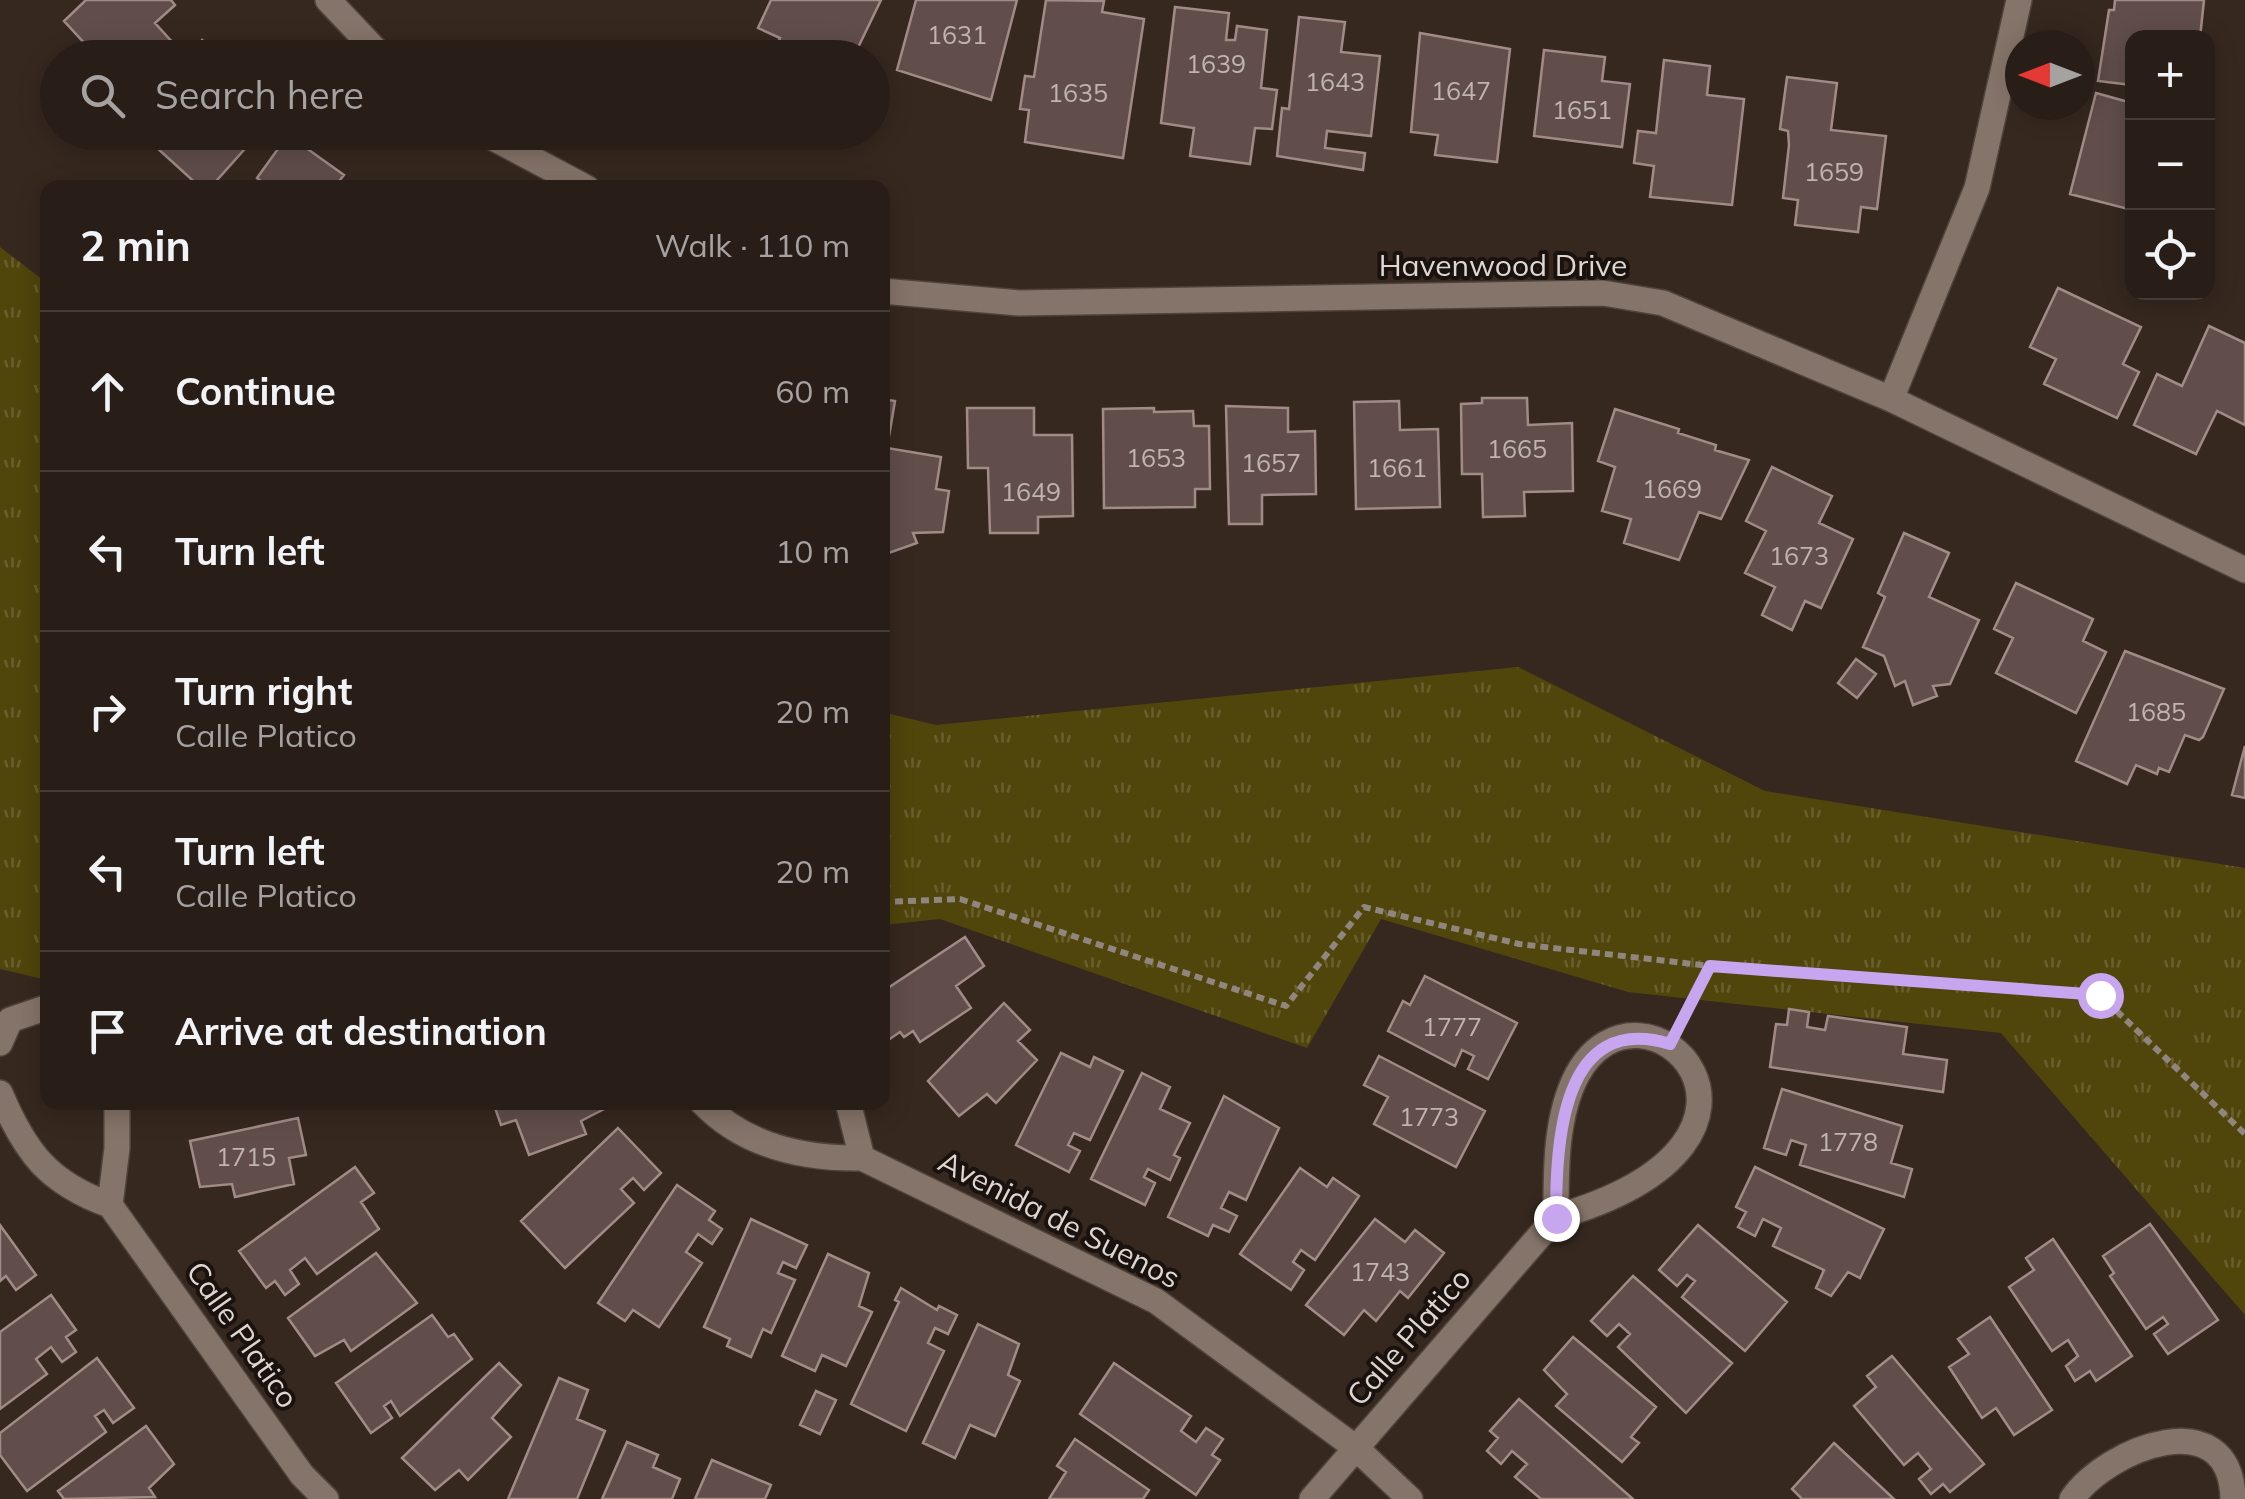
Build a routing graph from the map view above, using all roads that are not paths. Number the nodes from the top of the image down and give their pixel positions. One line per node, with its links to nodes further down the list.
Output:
1 (328, 0): 3 (street)
2 (2019, 0): 7 (street)
3 (366, 40)
4 (516, 150): 5 (street)
5 (572, 180)
6 (890, 292): 7 (street, Havenwood Drive)
7 (1891, 399): 8 (street, Havenwood Drive)
8 (2245, 570)
9 (40, 1010): 10 (street)
10 (0, 1043)
11 (0, 1093): 16 (street)
12 (117, 1110): 16 (street)
13 (710, 1110): 15 (street, Avenida de Suenos)
14 (850, 1110): 15 (street)
15 (862, 1158): 18 (street, Avenida de Suenos)
16 (110, 1205): 19 (street, Calle Platico)
17 (1556, 1218): 17 (street); 18 (street, Calle Platico)
18 (1356, 1448): 20 (street, Calle Platico); 21 (street, Avenida de Suenos)
19 (326, 1499)
20 (1312, 1499)
21 (1410, 1499)
22 (2072, 1499): 23 (street)
23 (2233, 1499)

